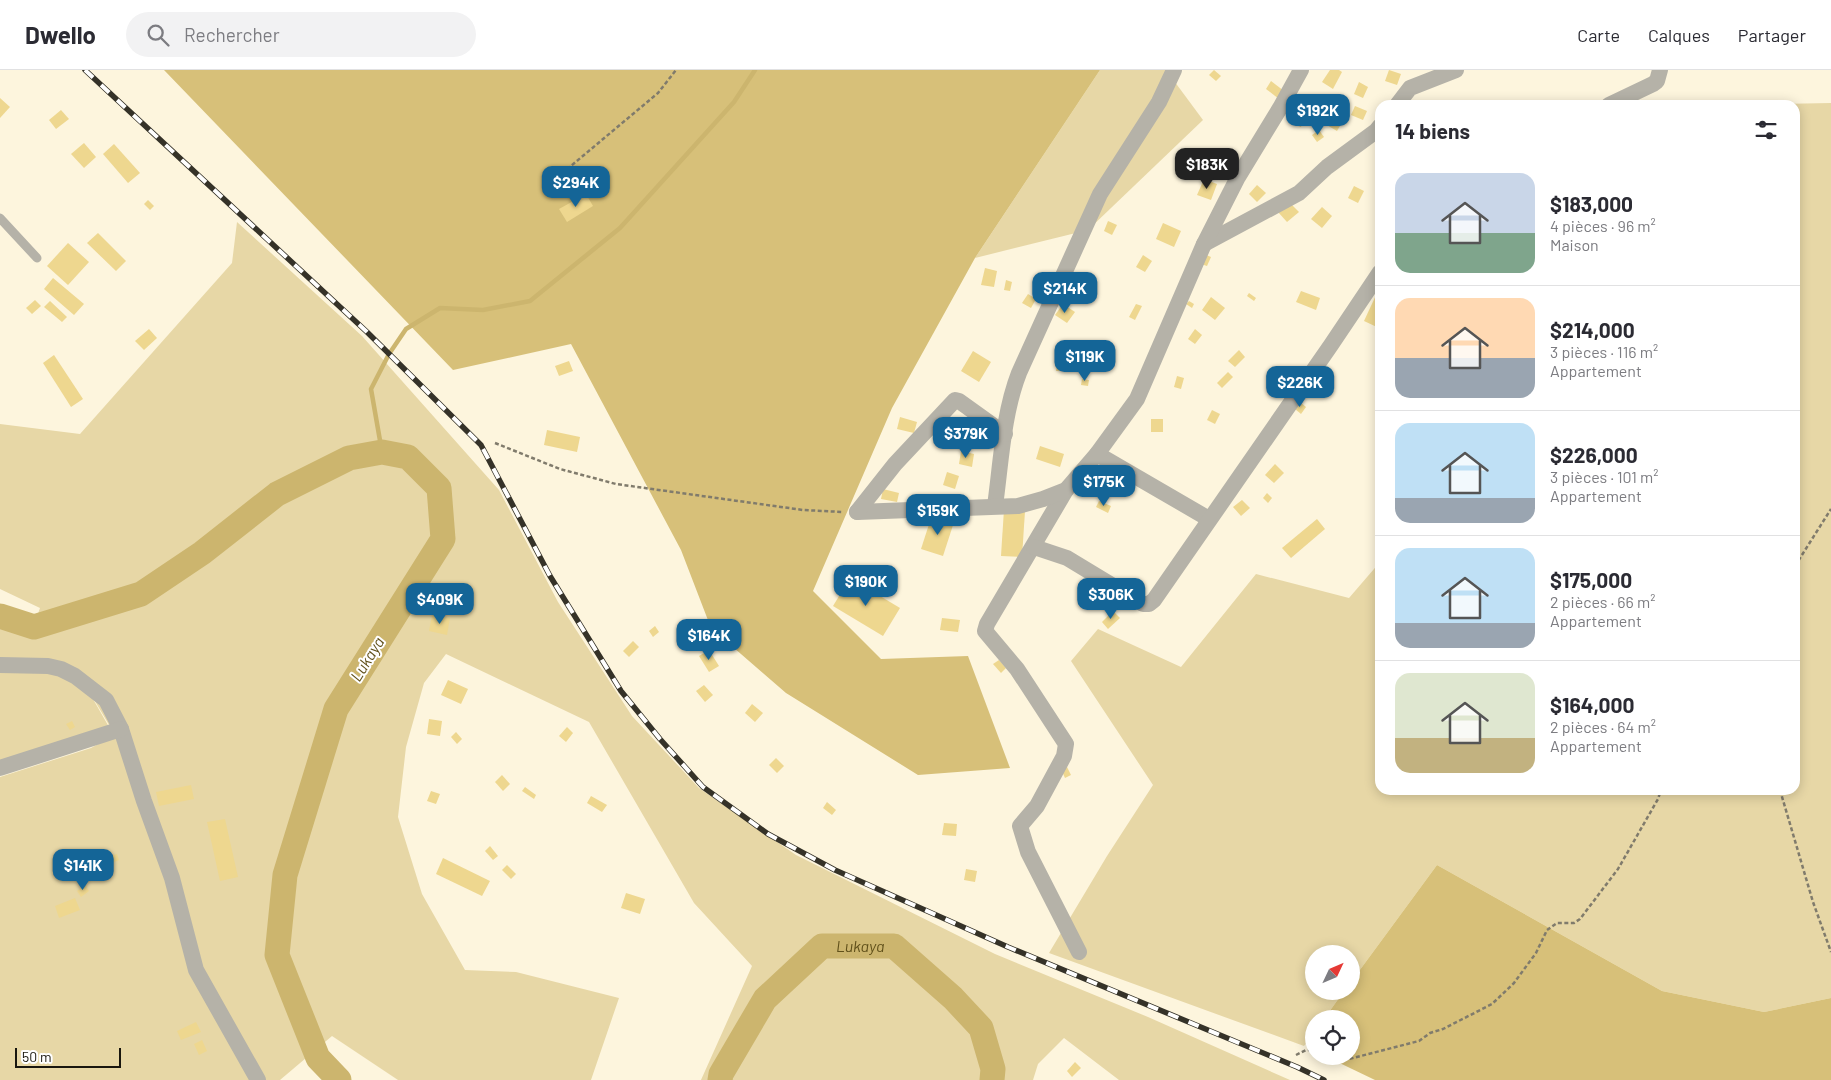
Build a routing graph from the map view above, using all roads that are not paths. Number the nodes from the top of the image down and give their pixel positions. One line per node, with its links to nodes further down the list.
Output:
1 (1174, 70): 12 (street)
2 (1301, 70): 9 (street)
3 (1456, 70): 5 (street)
4 (1660, 70): 6 (street)
5 (1401, 100)
6 (1619, 100)
7 (1375, 132): 9 (street)
8 (0, 218): 10 (lane)
9 (1204, 244): 13 (street)
10 (37, 258)
11 (1375, 279): 16 (street)
12 (1005, 434): 15 (street); 15 (street)
13 (1097, 454): 14 (street); 16 (street)
14 (1066, 490): 15 (street); 17 (street)
15 (995, 506)
16 (1209, 519): 17 (street)
17 (1034, 547): 21 (street)
18 (0, 666): 19 (street)
19 (121, 729): 20 (street); 22 (street)
20 (0, 768)
21 (1079, 952)
22 (258, 1080)

